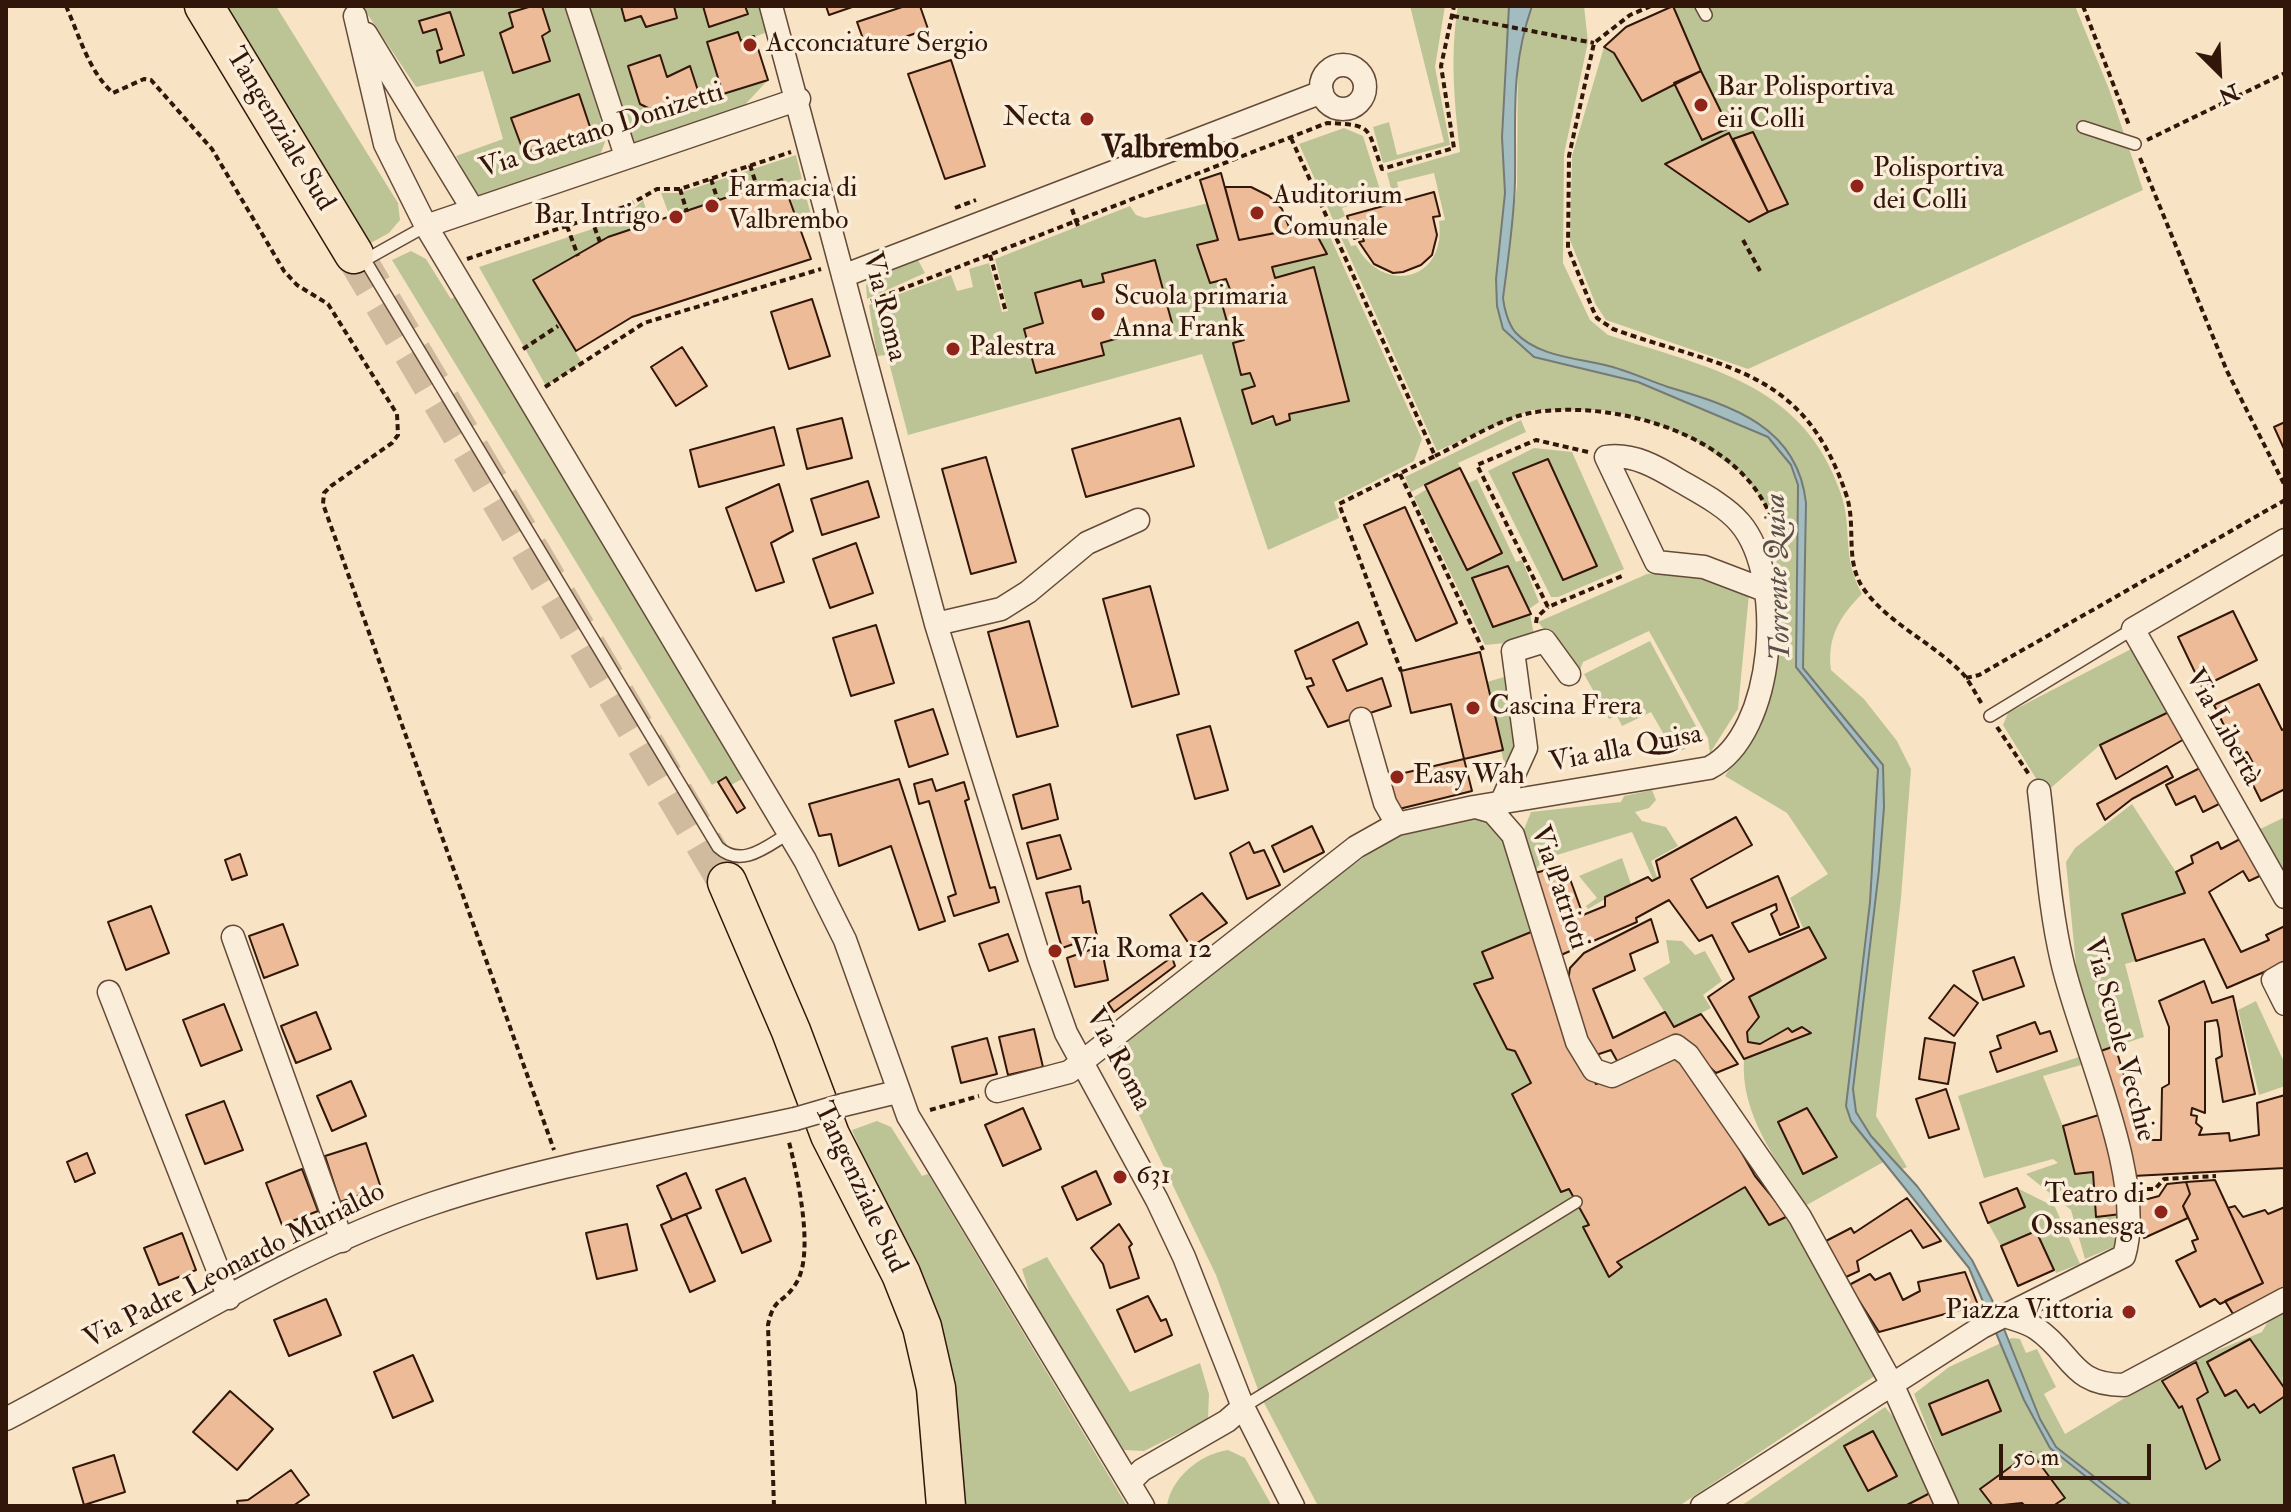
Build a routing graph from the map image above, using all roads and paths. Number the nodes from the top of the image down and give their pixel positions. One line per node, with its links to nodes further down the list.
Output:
1 (66, 6): 80 (path)
2 (204, 6): 37 (highway, Tangenziale Sud)
3 (577, 6): 17 (street)
4 (771, 6): 13 (street, Via Roma)
5 (1454, 6): 9 (path)
6 (1651, 6): 10 (path)
7 (2083, 6): 16 (path)
8 (352, 11): 27 (street); 32 (street)
9 (1453, 16): 10 (path); 15 (path)
10 (1594, 43): 61 (path)
11 (2285, 73): 16 (path)
12 (1322, 92): 42 (street)
13 (799, 99): 17 (street, Via Gaetano Donizetti); 42 (street, Via Roma)
14 (2083, 127): 16 (lane)
15 (1291, 138): 31 (path); 49 (path)
16 (2135, 144): 50 (path)
17 (626, 156): 27 (street, Via Gaetano Donizetti)
18 (800, 161): 19 (path)
19 (750, 165): 20 (path); 21 (path)
20 (711, 179): 22 (path); 25 (path)
21 (757, 187)
22 (680, 189): 26 (path); 29 (path)
23 (979, 199): 28 (path)
24 (1068, 199): 31 (path)
25 (718, 201)
26 (629, 204): 30 (path); 34 (path)
27 (472, 208): 32 (street, Via Gaetano Donizetti)
28 (953, 209)
29 (687, 212)
30 (591, 218): 33 (path); 36 (path)
31 (1077, 224): 38 (path)
32 (426, 226): 68 (street); 68 (lane)
33 (567, 226): 39 (path); 41 (path)
34 (637, 227)
35 (1743, 240): 40 (path)
36 (600, 242)
37 (354, 254)
38 (990, 255): 43 (path); 44 (path)
39 (578, 256)
40 (1760, 271)
41 (474, 272)
42 (843, 276): 47 (path); 56 (street, Via Roma)
43 (871, 301)
44 (1006, 312)
45 (558, 326): 46 (path)
46 (513, 338)
47 (536, 376)
48 (1606, 457): 54 (path); 55 (street, Via alla Quisa); 55 (street)
49 (1400, 474): 58 (path); 59 (path)
50 (2285, 486)
51 (2285, 500): 61 (path)
52 (1138, 520): 56 (street)
53 (2283, 544): 57 (street)
54 (1622, 576)
55 (1767, 591): 65 (street, Via alla Quisa)
56 (936, 624): 75 (street, Via Roma)
57 (2133, 629): 62 (lane); 70 (street, Via Libertà)
58 (1483, 650)
59 (1401, 671)
60 (1569, 674): 65 (street)
61 (1966, 678): 62 (path)
62 (1990, 716): 64 (path)
63 (1361, 719): 67 (street)
64 (2039, 791): 82 (street, Via Scuole Vecchie)
65 (1501, 803): 66 (street, Via alla Quisa)
66 (1474, 807): 67 (street); 88 (street, Via Patrioti)
67 (1397, 824): 75 (street)
68 (789, 833): 77 (street)
69 (727, 882): 94 (highway, Tangenziale Sud)
70 (2285, 897)
71 (233, 937): 84 (street)
72 (2285, 973): 74 (street)
73 (109, 992): 85 (street)
74 (2285, 1004)
75 (1081, 1062): 76 (street); 89 (street, Via Roma)
76 (997, 1091): 78 (path)
77 (897, 1092): 78 (street); 79 (street, Via Padre Leonardo Murialdo, bridge)
78 (908, 1116): 91 (street)
79 (789, 1120): 80 (street, Via Padre Leonardo Murialdo); 93 (path)
80 (562, 1170): 84 (street, Via Padre Leonardo Murialdo)
81 (2216, 1176): 82 (path)
82 (2127, 1189): 87 (street, Via Scuole Vecchie)
83 (1576, 1202): 89 (lane)
84 (342, 1241): 85 (street, Via Padre Leonardo Murialdo)
85 (229, 1298): 90 (street, Via Padre Leonardo Murialdo)
86 (2285, 1299): 87 (street)
87 (2008, 1317): 88 (street)
88 (1893, 1386): 92 (street); 97 (street)
89 (1243, 1407): 91 (street); 96 (street, Via Roma)
90 (6, 1419)
91 (1130, 1482): 95 (street)
92 (1709, 1504)
93 (774, 1506)
94 (946, 1506)
95 (1143, 1506)
96 (1293, 1506)
97 (1947, 1506)

